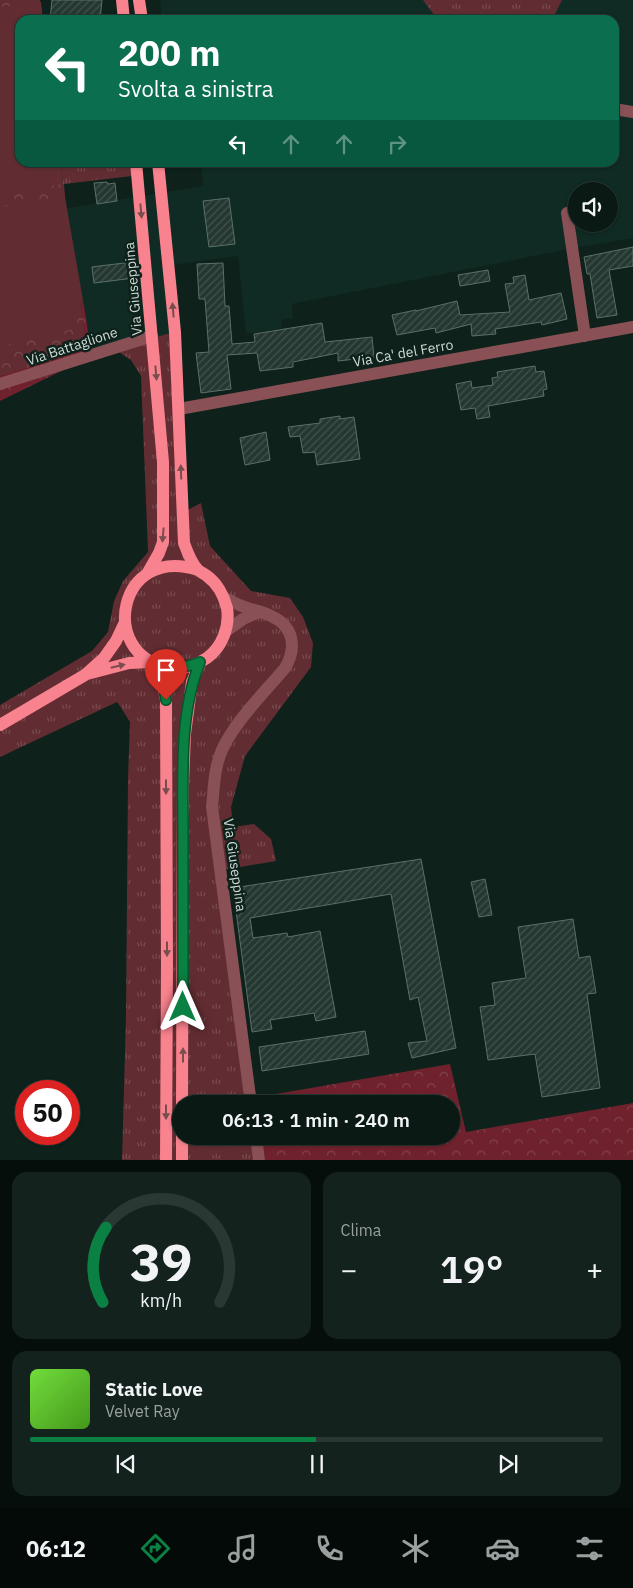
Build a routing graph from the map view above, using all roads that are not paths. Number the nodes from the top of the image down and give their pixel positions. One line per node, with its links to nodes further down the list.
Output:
1 (122, 0): 3 (main road)
2 (140, 0): 4 (main road)
3 (124, 15)
4 (142, 15)
5 (619, 109): 6 (street)
6 (633, 112)
7 (136, 167): 12 (main road, Via Giuseppina, one-way to 12)
8 (158, 167): 11 (main road, one-way to 8)
9 (571, 232): 13 (street)
10 (633, 327): 13 (street, Via Ca' del Ferro)
11 (174, 332): 12 (main road); 15 (main road)
12 (152, 336): 14 (street, Via Battaglione); 16 (main road, Via Giuseppina, one-way to 16)
13 (586, 336): 15 (street, Via Ca' del Ferro)
14 (0, 384)
15 (179, 409): 16 (main road); 17 (main road, one-way to 15)
16 (159, 412): 18 (main road, Via Giuseppina, one-way to 18)
17 (198, 570): 18 (main road); 19 (main road)
18 (147, 574): 21 (main road)
19 (224, 598): 20 (street, Via Giuseppina); 22 (main road)
20 (258, 612): 22 (street); 28 (street, Via Giuseppina)
21 (125, 622): 24 (main road); 25 (main road)
22 (226, 631): 23 (main road)
23 (200, 662): 24 (main road); 27 (main road, one-way to 23)
24 (155, 664): 25 (main road, one-way to 24); 31 (main road, one-way to 31)
25 (85, 675): 26 (main road)
26 (0, 725)
27 (182, 1095)
28 (250, 1095)
29 (182, 1145): 32 (main road)
30 (257, 1145): 33 (street)
31 (166, 1160)
32 (182, 1160)
33 (259, 1160)

